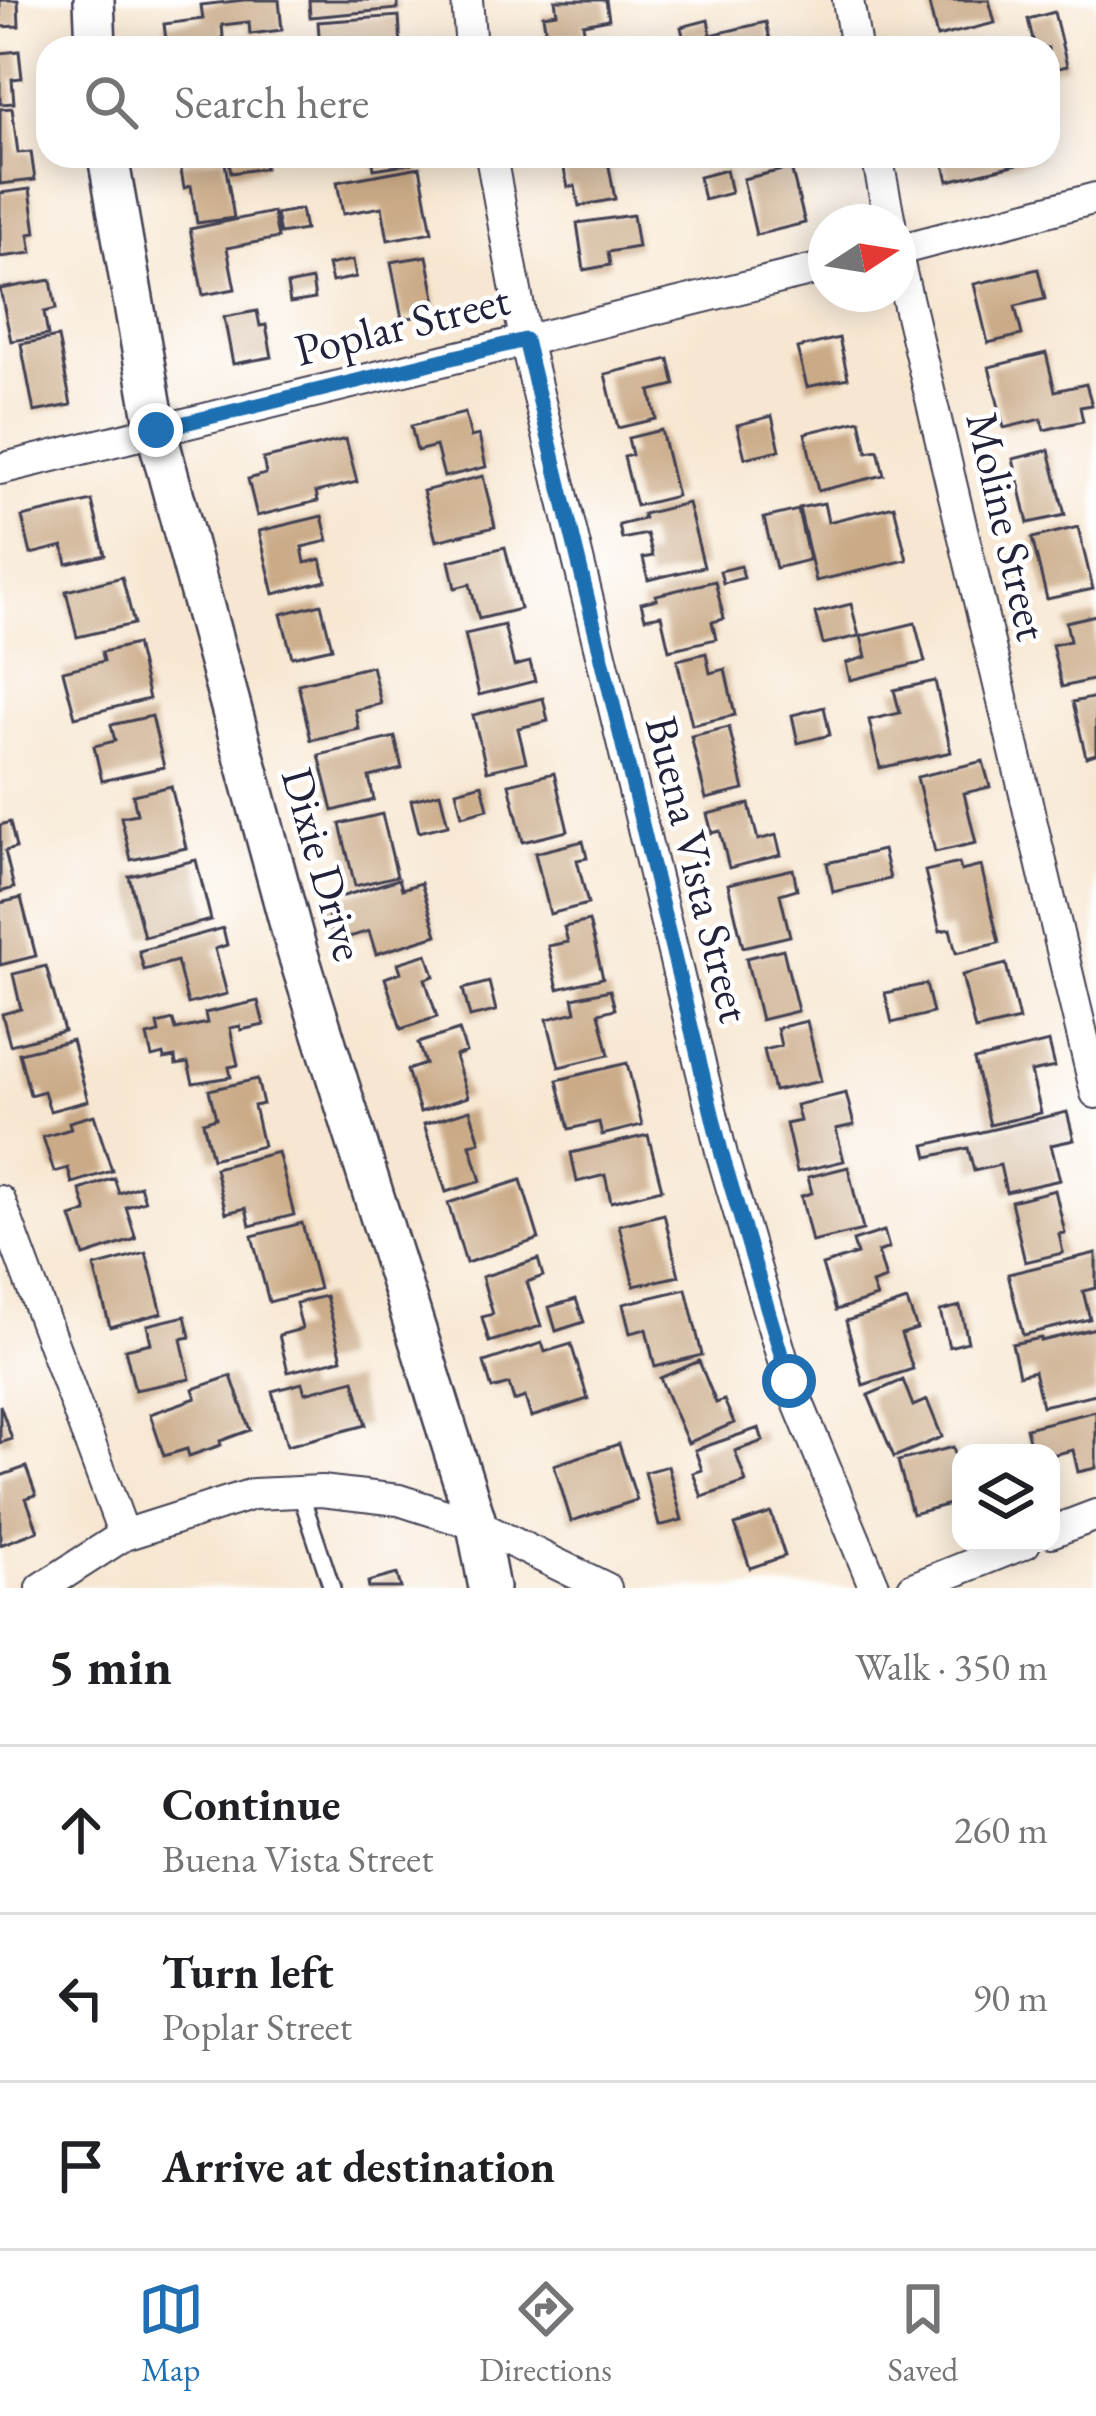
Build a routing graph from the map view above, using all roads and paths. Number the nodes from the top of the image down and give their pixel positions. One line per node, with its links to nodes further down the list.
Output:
1 (94, 0): 4 (street)
2 (467, 0): 5 (street)
3 (848, 0): 6 (street)
4 (96, 36)
5 (470, 36)
6 (854, 36)
7 (110, 168): 16 (street, Dixie Drive)
8 (492, 168): 15 (street, Buena Vista Street)
9 (879, 168): 11 (street)
10 (1096, 198): 12 (street)
11 (886, 204)
12 (916, 245)
13 (808, 271): 15 (street, Poplar Street)
14 (910, 312): 18 (street, Moline Street)
15 (525, 340): 16 (street, Poplar Street); 30 (street, Buena Vista Street)
16 (156, 430): 17 (street, Poplar Street); 22 (street, Dixie Drive)
17 (0, 469)
18 (1096, 1093)
19 (0, 1201): 24 (street)
20 (300, 1492): 22 (street); 24 (street); 27 (lane)
21 (1096, 1516): 23 (street)
22 (477, 1525): 28 (street, Dixie Drive); 29 (street)
23 (1060, 1529)
24 (124, 1535): 26 (street)
25 (1003, 1552): 31 (street)
26 (42, 1588)
27 (332, 1588)
28 (489, 1588)
29 (606, 1588)
30 (875, 1588)
31 (913, 1588)

